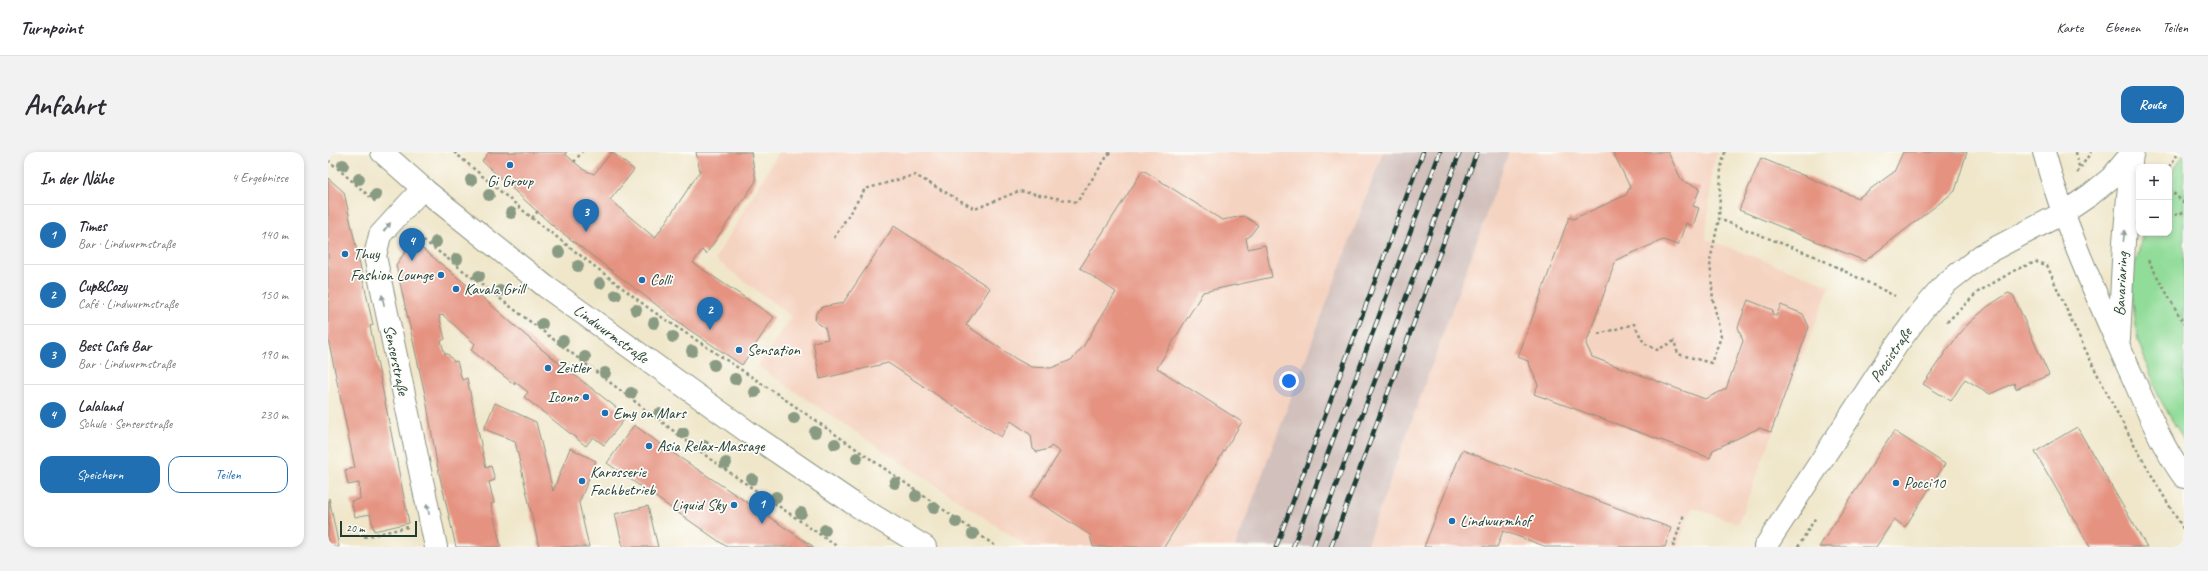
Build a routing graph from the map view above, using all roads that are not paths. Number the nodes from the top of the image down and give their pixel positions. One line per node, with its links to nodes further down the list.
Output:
1 (382, 152): 4 (main road, Lindwurmstraße)
2 (2044, 152): 5 (main road, Bavariaring)
3 (2132, 152): 5 (main road, Poccistraße); 6 (main road, Bavariaring, one-way to 3)
4 (423, 188): 8 (main road, Lindwurmstraße); 9 (main road, Senserstraße, one-way to 4)
5 (2065, 212): 6 (main road, Bavariaring); 12 (main road, Poccistraße)
6 (2118, 344): 7 (main road, Bavariaring)
7 (2184, 477)
8 (851, 502): 10 (main road, Lindwurmstraße); 11 (main road, Lindwurmstraße)
9 (436, 547)
10 (905, 547)
11 (925, 547)
12 (1765, 547)

